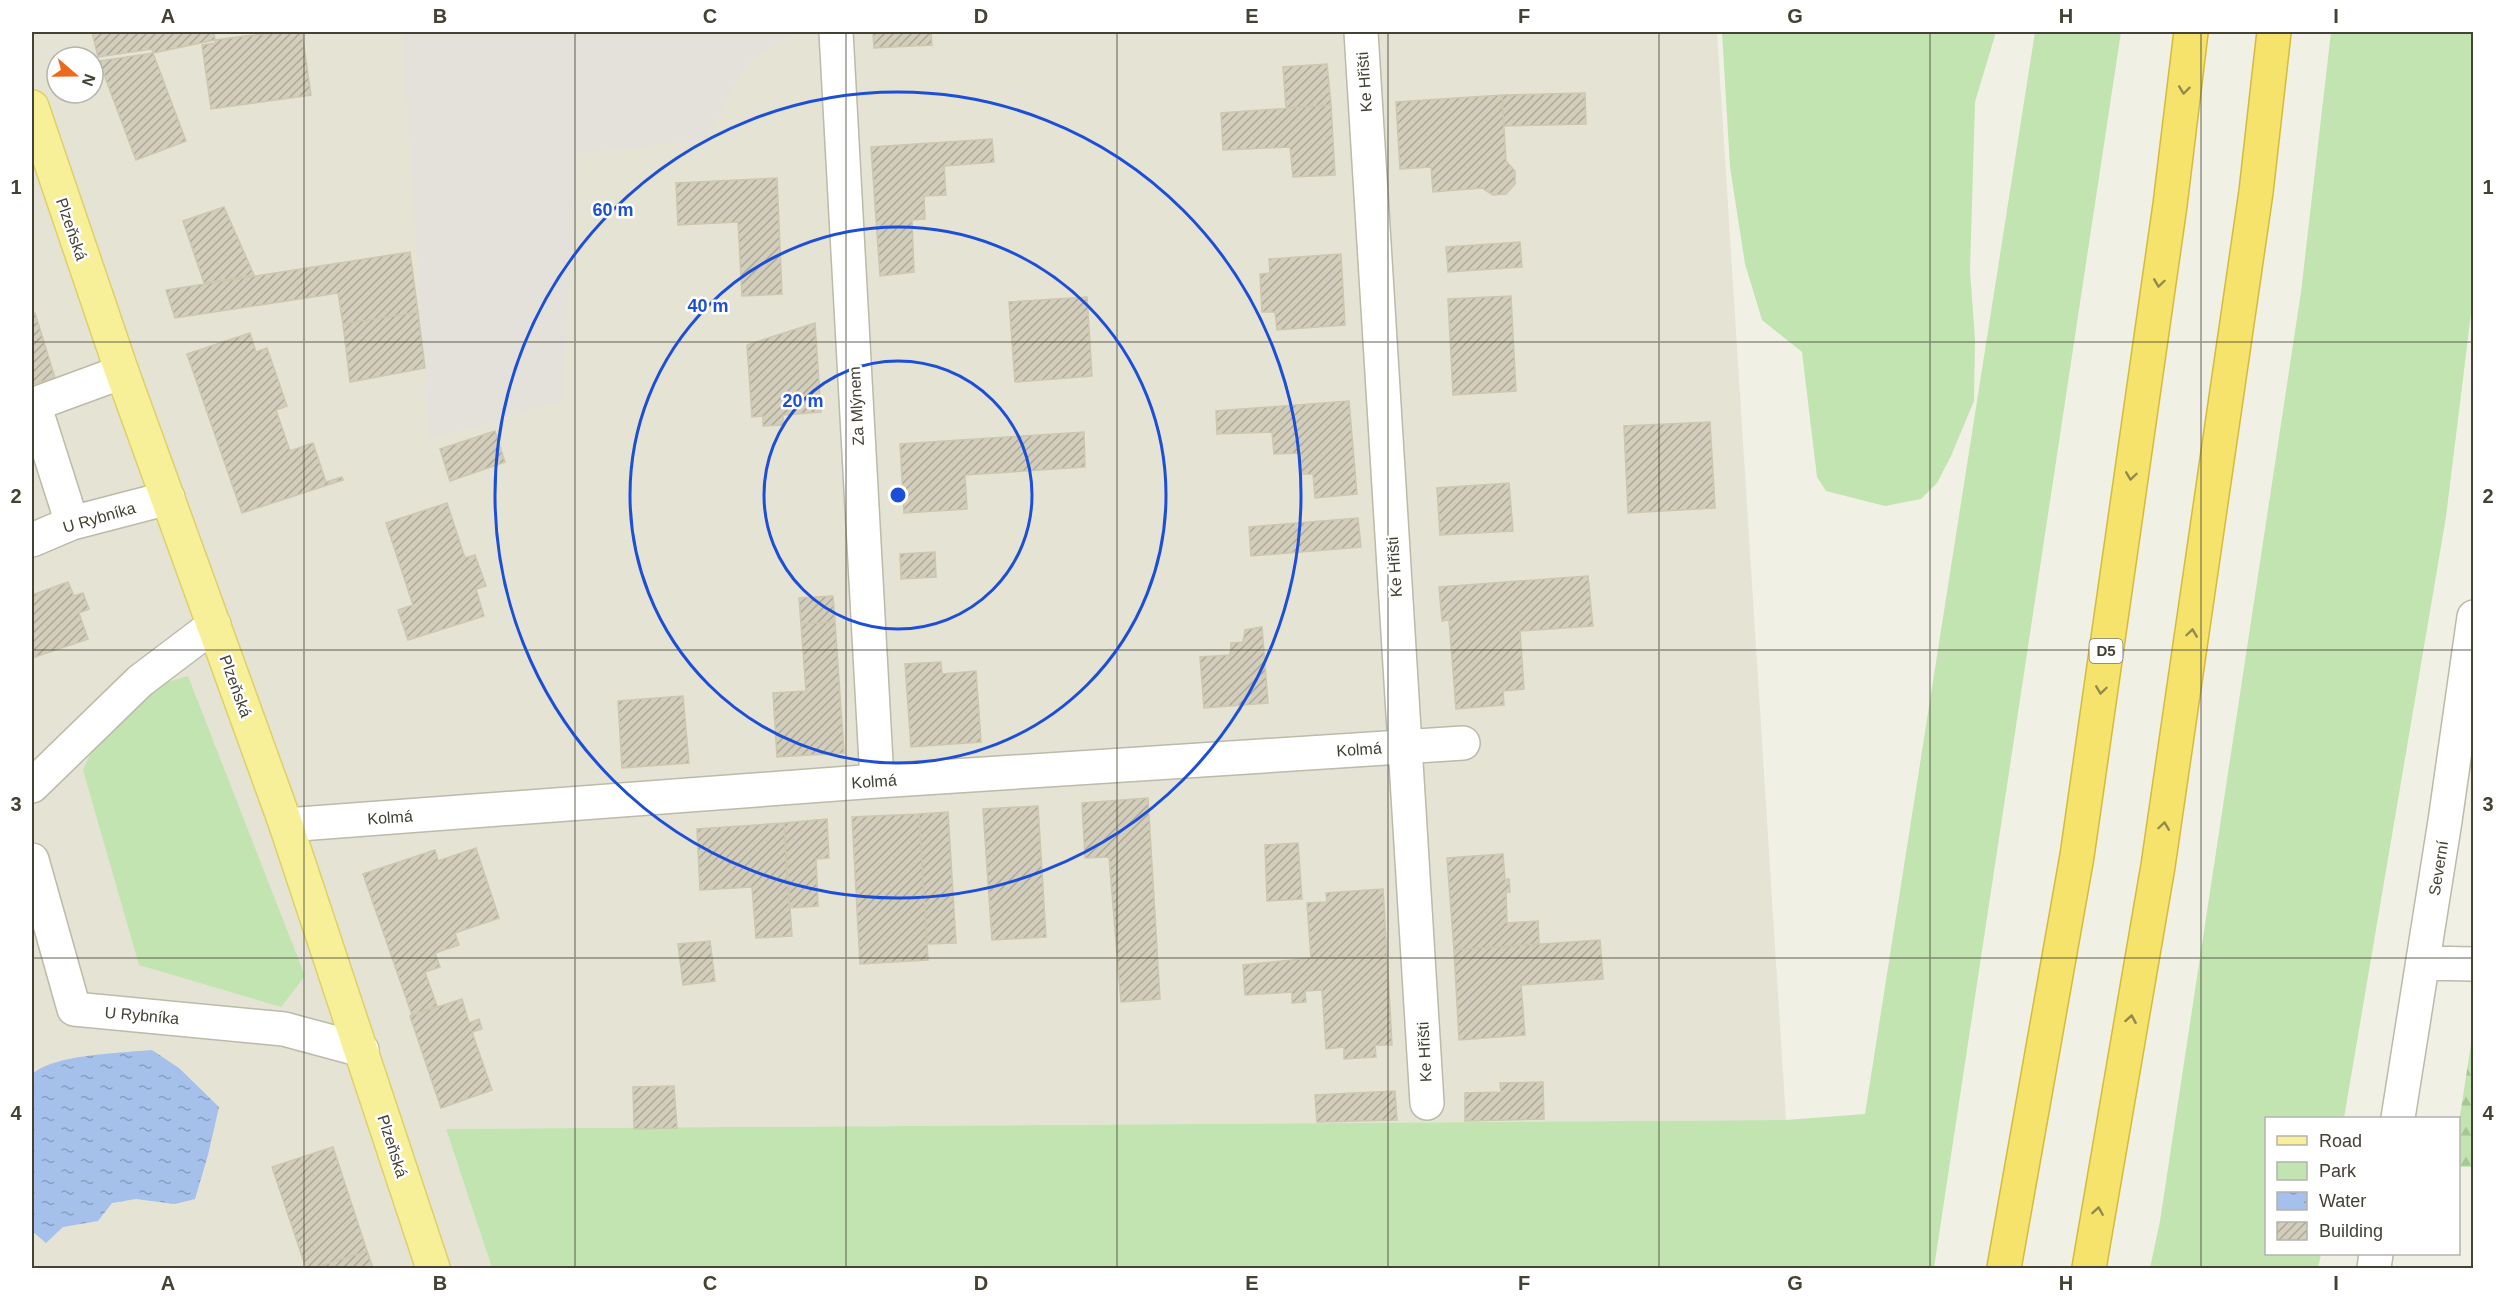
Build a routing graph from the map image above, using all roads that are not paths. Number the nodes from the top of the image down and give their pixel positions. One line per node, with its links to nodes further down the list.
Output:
1 (836, 32): 15 (street, Za Mlýnem)
2 (1361, 32): 14 (street, Ke Hřišti)
3 (2191, 32): 25 (highway, D5, one-way to 25)
4 (2274, 32): 26 (highway, one-way to 4)
5 (32, 107): 6 (main road, Plzeňská)
6 (122, 372): 7 (street); 8 (main road, Plzeňská)
7 (33, 405): 9 (street)
8 (168, 498): 9 (street, U Rybníka); 12 (main road, Plzeňská)
9 (72, 523): 10 (street, U Rybníka)
10 (32, 540)
11 (2474, 617): 19 (street, Severní)
12 (214, 625): 16 (street); 17 (main road, Plzeňská)
13 (1463, 743): 14 (street, Kolmá)
14 (1405, 746): 15 (street, Kolmá); 22 (street, Ke Hřišti)
15 (877, 781): 17 (street, Kolmá)
16 (32, 786)
17 (286, 825): 21 (main road, Plzeňská)
18 (32, 860): 21 (street, U Rybníka)
19 (2423, 963): 20 (street); 23 (street, Severní)
20 (2474, 964)
21 (362, 1050): 24 (main road, Plzeňská)
22 (1427, 1103)
23 (2398, 1117)
24 (432, 1269)
25 (2004, 1269)
26 (2089, 1269)

